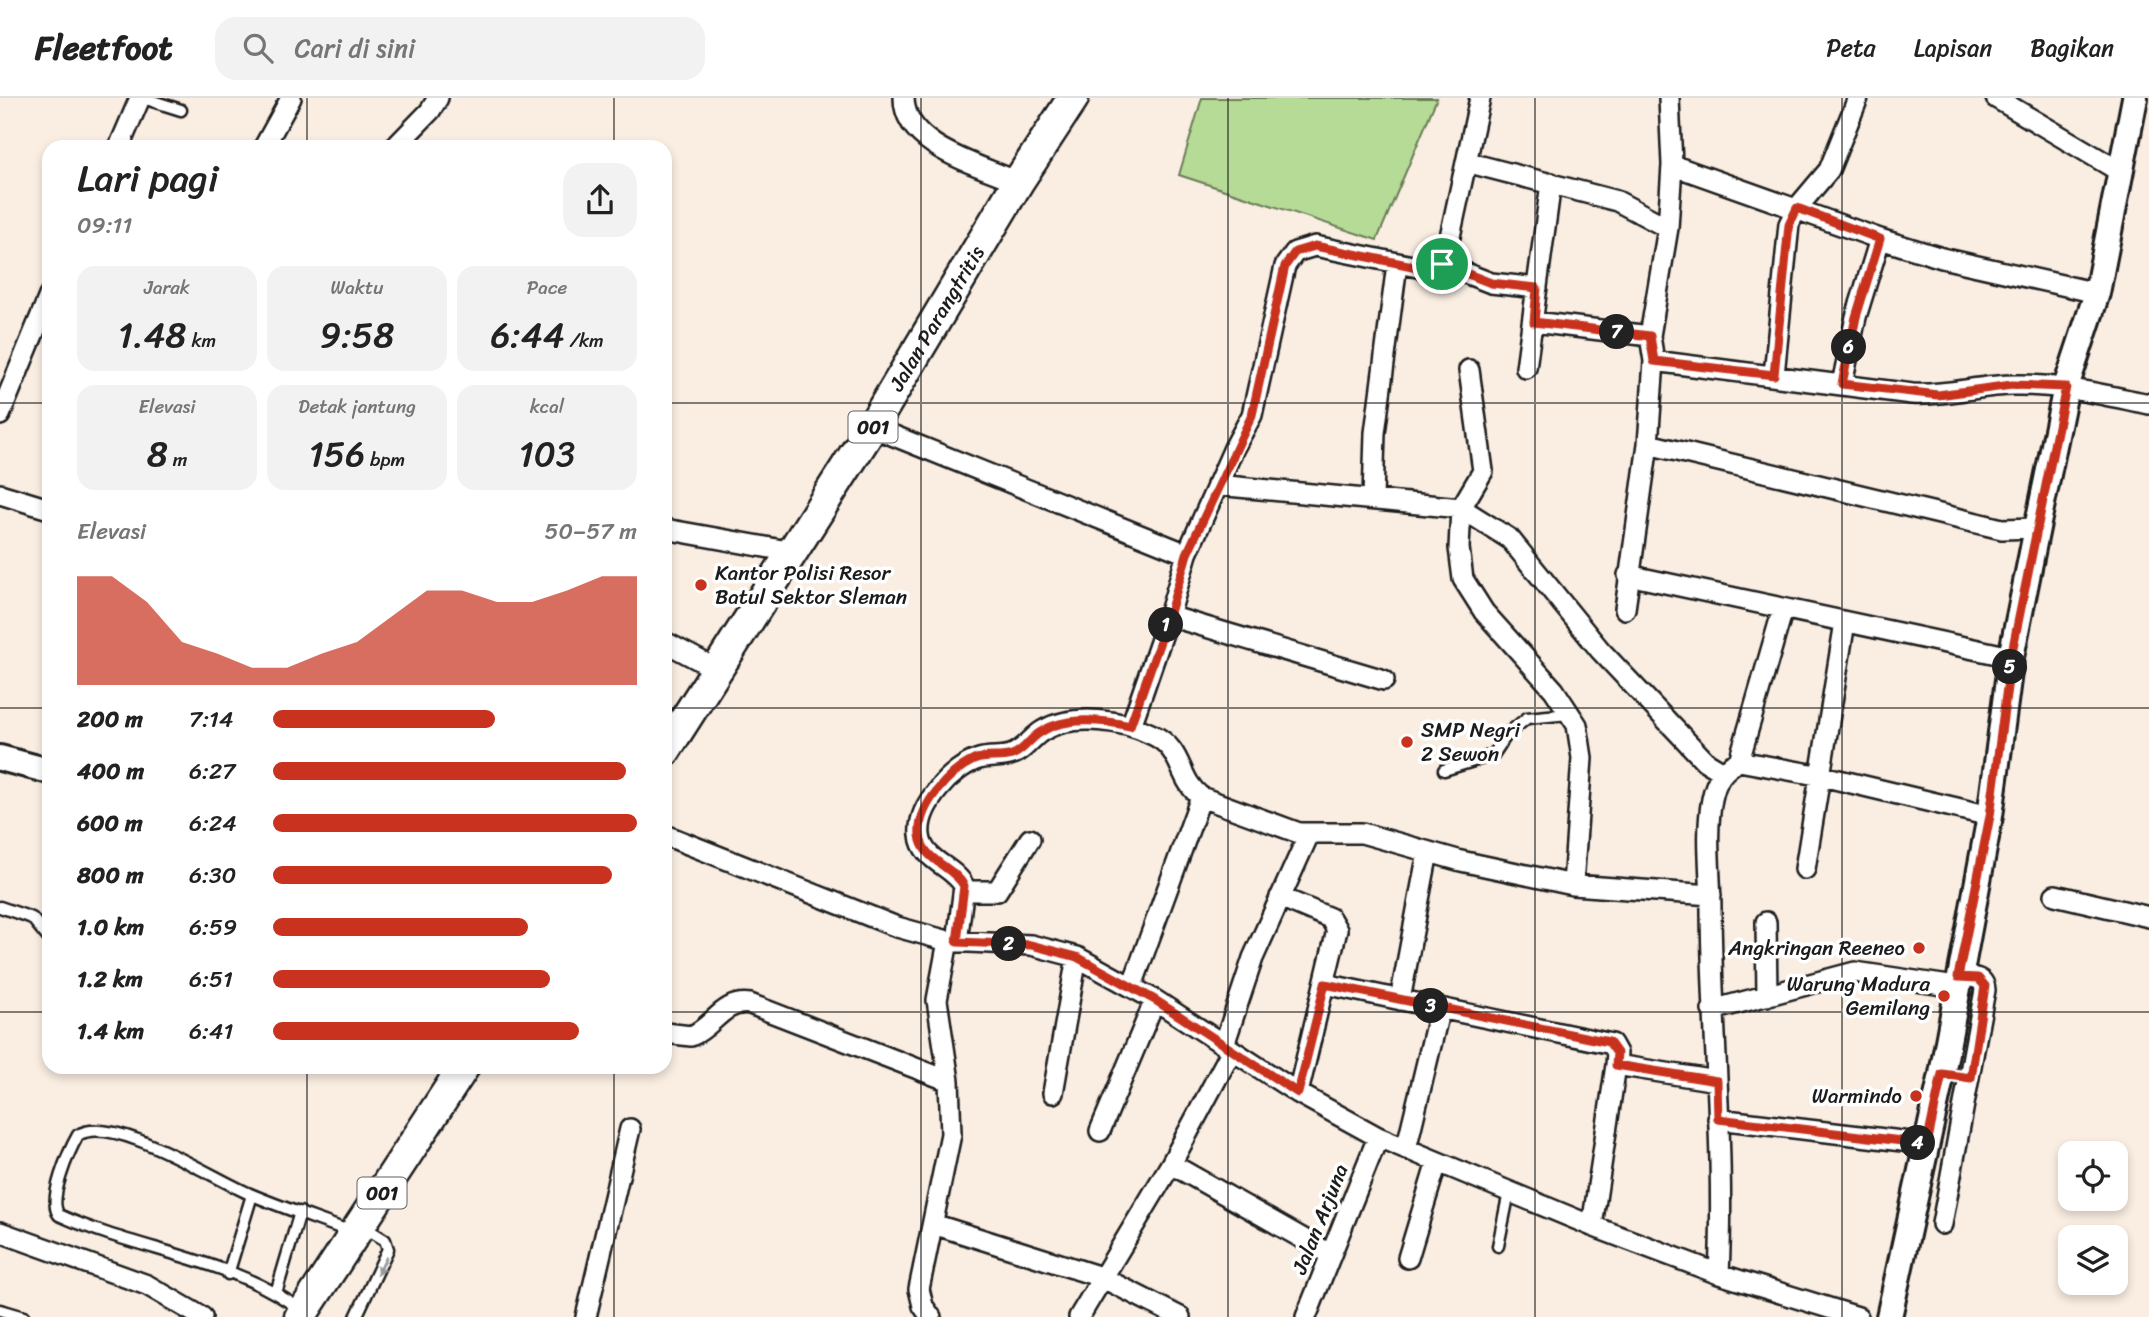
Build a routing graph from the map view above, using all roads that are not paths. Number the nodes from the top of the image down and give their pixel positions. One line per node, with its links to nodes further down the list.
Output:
1 (141, 98): 11 (lane); 12 (street)
2 (290, 98): 13 (street)
3 (438, 98): 14 (street)
4 (904, 98): 18 (street)
5 (1073, 98): 18 (main road, Jalan Parangtritis / 001)
6 (1480, 98): 15 (street)
7 (1669, 98): 16 (street)
8 (1858, 98): 20 (street)
9 (1996, 98): 17 (street)
10 (2135, 98): 17 (street)
11 (181, 110)
12 (123, 140)
13 (268, 140)
14 (402, 140)
15 (1466, 162): 19 (street); 24 (street)
16 (1672, 165): 20 (street); 21 (street)
17 (2119, 171): 26 (street)
18 (1017, 182): 38 (main road, Jalan Parangtritis / 001)
19 (1551, 183): 21 (street); 25 (street)
20 (1797, 208): 22 (street); 33 (street)
21 (1668, 228): 29 (street)
22 (1880, 239): 26 (street); 34 (street)
23 (1397, 264): 24 (street); 40 (street); 42 (street)
24 (1442, 264): 25 (street)
25 (1537, 288): 28 (street)
26 (2097, 293): 35 (street)
27 (42, 313): 37 (street)
28 (1534, 322): 29 (street); 31 (street)
29 (1650, 336): 30 (street)
30 (1654, 361): 33 (street); 39 (street)
31 (1527, 368)
32 (1469, 370): 44 (street)
33 (1774, 375): 34 (street)
34 (1842, 384): 35 (street)
35 (2066, 387): 36 (street); 45 (street)
36 (2149, 404)
37 (0, 415)
38 (872, 427): 47 (main road, Jalan Parangtritis / 001); 48 (street)
39 (1648, 444): 45 (street); 49 (street)
40 (1217, 485): 42 (street); 48 (street)
41 (0, 494): 43 (street)
42 (1373, 498): 44 (street)
43 (42, 507)
44 (1461, 508): 58 (street); 62 (street)
45 (2037, 528): 55 (street)
46 (672, 530): 47 (street)
47 (793, 552): 56 (main road, Jalan Parangtritis / 001)
48 (1187, 554): 52 (street)
49 (1628, 575): 50 (street); 51 (street)
50 (1625, 609)
51 (1783, 609): 53 (street); 62 (street)
52 (1169, 616): 57 (street); 59 (street)
53 (1845, 622): 55 (street); 65 (street)
54 (672, 646): 56 (street)
55 (2011, 657): 67 (street)
56 (716, 669): 60 (main road, Jalan Parangtritis / 001)
57 (1384, 680)
58 (1570, 714): 64 (lane); 73 (street)
59 (1130, 726): 66 (street); 74 (street)
60 (672, 740)
61 (0, 758): 63 (street)
62 (1731, 766): 65 (street); 75 (street)
63 (42, 769)
64 (1444, 770)
65 (1822, 776): 67 (street); 72 (street)
66 (1201, 797): 68 (street); 86 (street)
67 (1990, 816): 84 (street)
68 (1309, 834): 71 (street); 77 (street)
69 (672, 838): 82 (street)
70 (1030, 839): 74 (street)
71 (1428, 852): 73 (street); 89 (street)
72 (1805, 869)
73 (1573, 884): 75 (street)
74 (965, 891): 82 (street)
75 (1712, 895): 91 (street)
76 (2054, 895): 79 (street)
77 (1280, 897): 85 (street); 93 (street)
78 (0, 907): 81 (lane)
79 (2149, 917)
80 (1766, 922): 87 (street)
81 (42, 930)
82 (952, 941): 83 (street); 98 (street)
83 (1077, 957): 86 (street); 100 (street)
84 (1957, 982): 87 (street); 96 (street); 97 (street)
85 (1325, 984): 89 (street); 101 (street)
86 (1132, 986): 88 (street)
87 (1766, 996): 91 (street)
88 (1155, 1000): 93 (street); 104 (street)
89 (1400, 1000): 90 (street)
90 (1440, 1008): 94 (street); 107 (street)
91 (1712, 1010): 99 (street)
92 (672, 1034): 98 (street)
93 (1228, 1047): 101 (street); 109 (street)
94 (1616, 1065): 99 (street); 115 (street)
95 (459, 1074): 116 (main road, 001)
96 (1942, 1074): 97 (street); 106 (street)
97 (1971, 1078): 114 (street)
98 (949, 1081): 113 (street)
99 (1717, 1081): 102 (street)
100 (1053, 1093)
101 (1298, 1093): 105 (street)
102 (1718, 1119): 106 (street); 122 (street)
103 (630, 1129): 130 (street)
104 (1100, 1131)
105 (1378, 1137): 107 (street); 119 (street, Jalan Arjuna)
106 (1927, 1144): 136 (street)
107 (1406, 1149): 108 (street)
108 (1437, 1162): 110 (street); 120 (street)
109 (1171, 1164): 119 (street); 123 (street)
110 (1509, 1192): 115 (street); 118 (lane)
111 (252, 1195): 112 (lane); 121 (lane); 121 (lane)
112 (300, 1212): 116 (lane); 124 (lane)
113 (933, 1224): 123 (street); 131 (street)
114 (1942, 1224)
115 (1592, 1226): 122 (street)
116 (358, 1229): 126 (main road, 001); 129 (lane, one-way to 129)
117 (0, 1232): 128 (street)
118 (1498, 1246)
119 (1330, 1254): 134 (street, Jalan Arjuna)
120 (1408, 1258)
121 (228, 1273): 124 (lane)
122 (1719, 1274): 135 (street)
123 (1101, 1277): 132 (street); 133 (street)
124 (276, 1293): 126 (lane)
125 (0, 1310): 127 (lane)
126 (305, 1315)
127 (24, 1317)
128 (202, 1317)
129 (356, 1317)
130 (586, 1317)
131 (931, 1317)
132 (1079, 1317)
133 (1180, 1317)
134 (1306, 1317)
135 (1858, 1317)
136 (1889, 1317)

